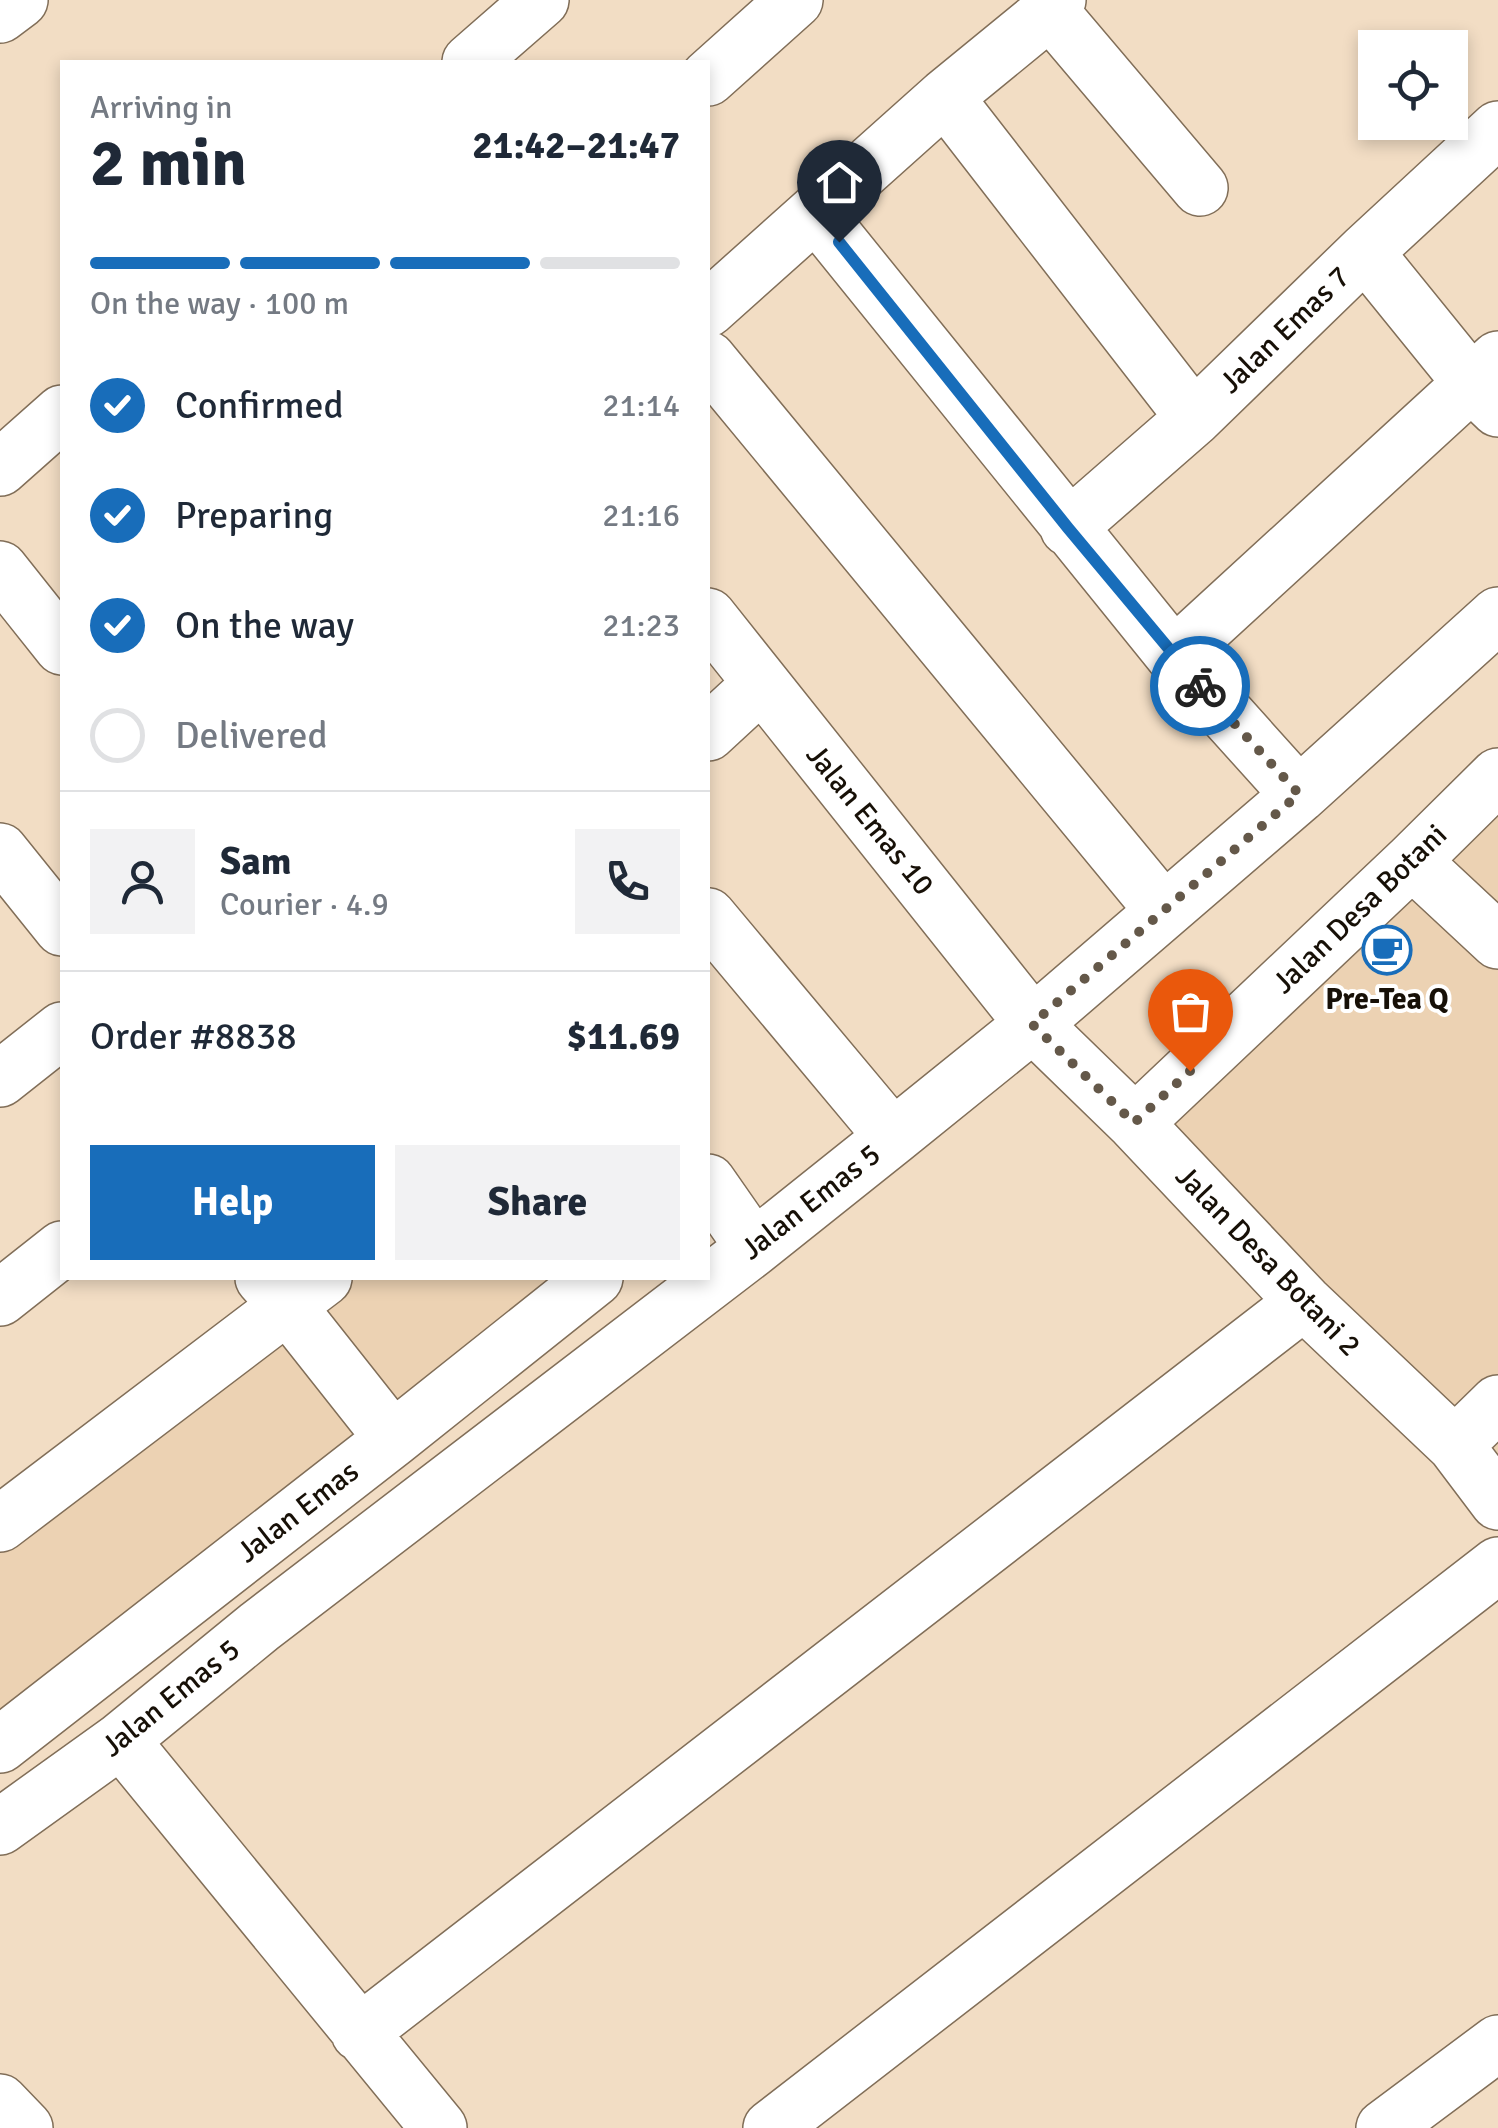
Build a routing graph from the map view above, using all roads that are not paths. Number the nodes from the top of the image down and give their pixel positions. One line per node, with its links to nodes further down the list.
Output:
1 (20, 0): 5 (street)
2 (541, 0): 6 (street)
3 (795, 0): 7 (street)
4 (1054, 5): 8 (street); 10 (street)
5 (0, 16)
6 (472, 60)
7 (710, 76)
8 (945, 97): 11 (street); 17 (street)
9 (1498, 129): 12 (street, Jalan Emas 7)
10 (1200, 188)
11 (816, 213): 13 (street); 19 (street)
12 (1365, 252): 15 (street); 17 (street, Jalan Emas 7)
13 (710, 307)
14 (710, 362): 31 (street)
15 (1489, 384): 24 (street)
16 (60, 415): 18 (street)
17 (1194, 418): 19 (street, Jalan Emas 7)
18 (0, 468)
19 (1068, 528): 24 (street)
20 (0, 569): 23 (street)
21 (1498, 615): 28 (street, Jalan Emas 5)
22 (710, 619): 25 (street, Jalan Emas 10)
23 (60, 644)
24 (1174, 656): 28 (street)
25 (761, 684): 26 (street); 35 (street, Jalan Emas 10)
26 (710, 731)
27 (1498, 776): 29 (street, Jalan Desa Botani)
28 (1299, 794): 31 (street, Jalan Emas 5)
29 (1412, 861): 34 (street); 38 (street, Jalan Desa Botani)
30 (8, 877): 33 (street)
31 (1164, 910): 35 (street, Jalan Emas 5)
32 (710, 918): 39 (street)
33 (60, 926)
34 (1498, 941)
35 (1032, 1024): 38 (street, Jalan Desa Botani 2); 39 (street, Jalan Emas 5)
36 (60, 1032): 37 (street)
37 (0, 1079)
38 (1134, 1123): 46 (street, Jalan Desa Botani 2)
39 (893, 1138): 41 (street, Jalan Emas 5)
40 (710, 1186): 41 (street)
41 (754, 1248): 53 (street, Jalan Emas 5)
42 (60, 1250): 45 (street)
43 (592, 1280): 48 (street, Jalan Emas)
44 (291, 1287): 48 (street); 51 (street)
45 (0, 1298)
46 (1304, 1302): 49 (street, Jalan Desa Botani 2); 56 (street)
47 (1498, 1402): 49 (street)
48 (393, 1438): 54 (street, Jalan Emas)
49 (1455, 1445): 50 (street, Jalan Desa Botani 2)
50 (1498, 1502)
51 (0, 1524)
52 (1498, 1565): 61 (street)
53 (121, 1740): 55 (street, Jalan Emas 5); 56 (street)
54 (0, 1745)
55 (0, 1826)
56 (359, 2032): 59 (street)
57 (1498, 2043): 62 (street)
58 (0, 2102): 60 (street)
59 (431, 2126)
60 (25, 2128)
61 (772, 2128)
62 (1384, 2128)

